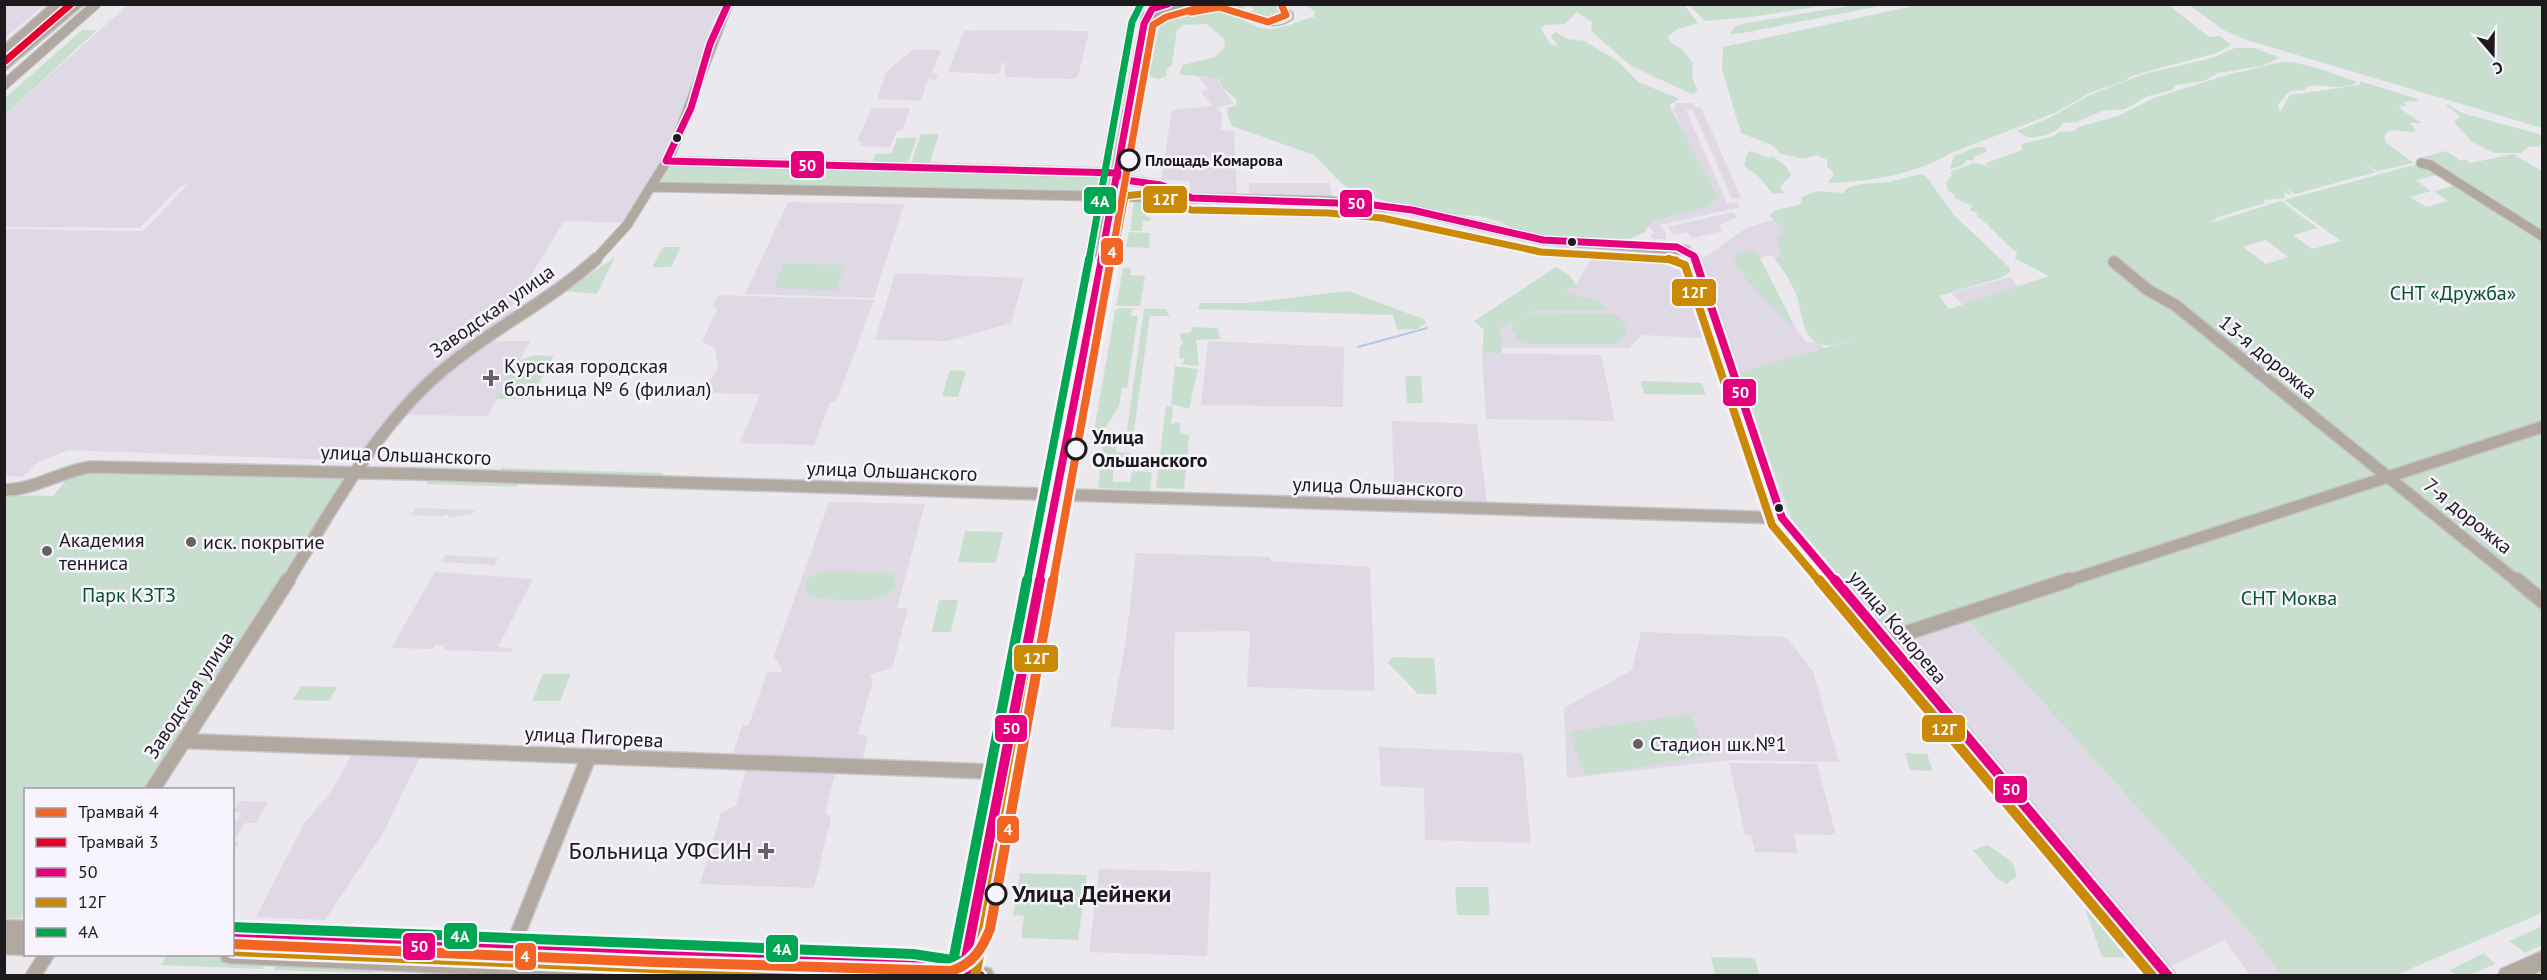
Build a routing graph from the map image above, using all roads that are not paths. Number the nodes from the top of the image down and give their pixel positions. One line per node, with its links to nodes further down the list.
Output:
1 (58, 4): 10 (main road)
2 (79, 4): 11 (main road)
3 (96, 4): 12 (street)
4 (728, 4): 13 (street, Заводская улица)
5 (1140, 4): 9 (street)
6 (1170, 4): 9 (street)
7 (1180, 4): 8 (street)
8 (1192, 5): 9 (street)
9 (1147, 16): 15 (main road)
10 (4, 51)
11 (4, 68)
12 (4, 85)
13 (666, 161): 15 (street); 18 (street, Заводская улица)
14 (2421, 162): 22 (street)
15 (1118, 173): 16 (street); 19 (main road)
16 (1143, 182): 17 (street); 19 (street)
17 (1157, 184): 20 (street); 21 (street)
18 (652, 188): 19 (street); 25 (street, Заводская улица)
19 (1114, 192): 20 (street); 28 (main road)
20 (1165, 198): 21 (street)
21 (1192, 198): 29 (street, улица Конорева)
22 (2542, 236)
23 (2114, 262): 26 (street, 13-я дорожка)
24 (2542, 427): 26 (street)
25 (356, 472): 27 (street, улица Ольшанского); 28 (street, улица Ольшанского); 32 (street, Заводская улица)
26 (2393, 480): 30 (street, 7-я дорожка); 31 (street)
27 (4, 490)
28 (1056, 496): 29 (street, улица Ольшанского); 34 (main road)
29 (1782, 518): 31 (street, улица Конорева)
30 (2542, 601)
31 (1885, 640): 50 (street, улица Конорева)
32 (184, 741): 33 (street, улица Пигорева); 35 (street, Заводская улица)
33 (589, 756): 34 (street, улица Пигорева); 41 (street)
34 (1004, 772): 48 (main road)
35 (153, 788)
36 (4, 929): 37 (main road)
37 (24, 930)
38 (234, 939): 41 (main road)
39 (4, 945): 40 (main road)
40 (24, 946)
41 (512, 948): 48 (main road)
42 (234, 954): 45 (main road)
43 (45, 956): 46 (street)
44 (2542, 960): 51 (main road)
45 (646, 974): 47 (main road)
46 (33, 975)
47 (744, 975)
48 (960, 975): 49 (main road)
49 (984, 975)
50 (2168, 975)
51 (2508, 975)

